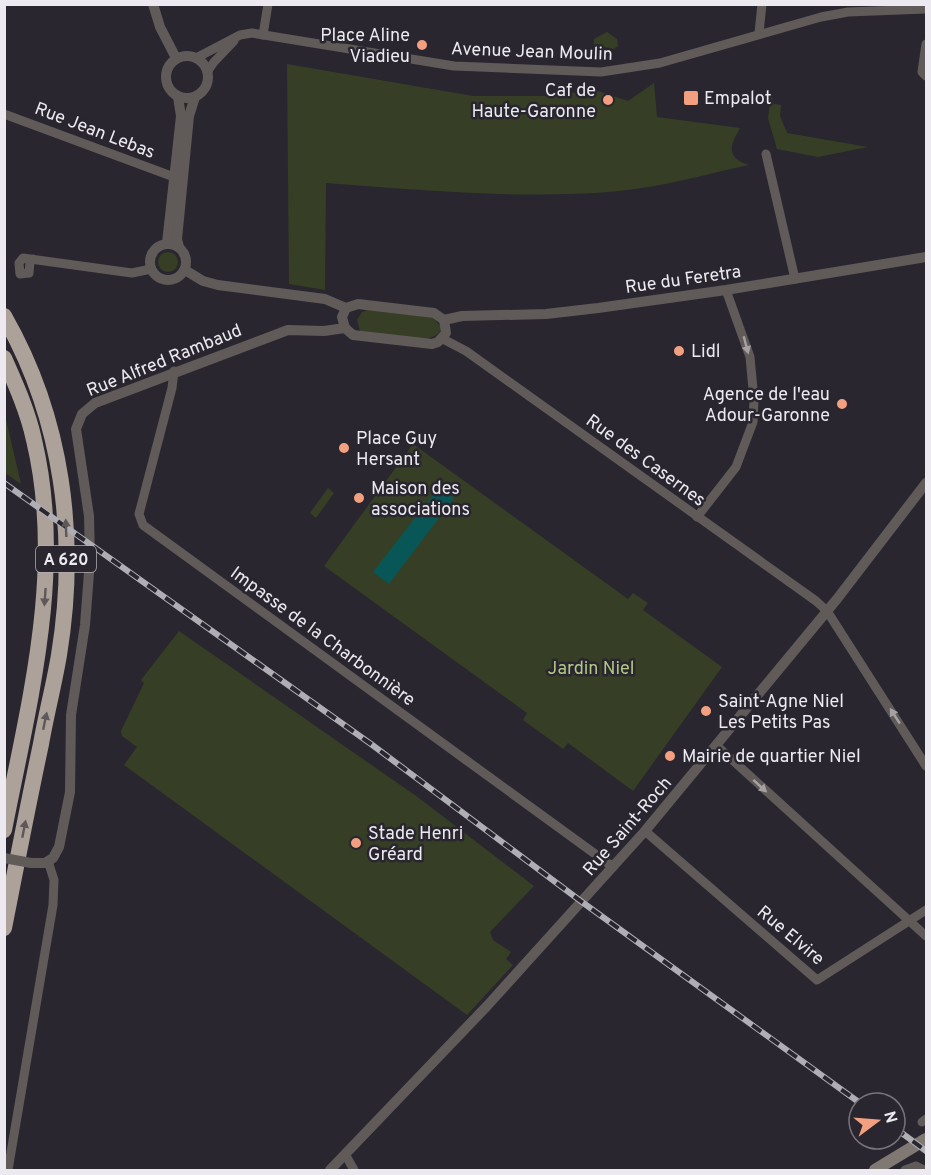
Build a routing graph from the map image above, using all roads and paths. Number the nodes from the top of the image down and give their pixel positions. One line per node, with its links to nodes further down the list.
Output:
1 (153, 4): 9 (street)
2 (762, 4): 5 (street)
3 (267, 8): 7 (street)
4 (927, 9): 5 (street, Avenue Jean Moulin)
5 (759, 33): 7 (street, Avenue Jean Moulin)
6 (240, 34): 7 (street, Avenue Jean Moulin); 10 (street); 11 (street)
7 (263, 35)
8 (927, 44): 12 (street)
9 (176, 58): 10 (street); 13 (street)
10 (196, 58): 11 (street)
11 (207, 72): 14 (street)
12 (927, 76)
13 (178, 97): 14 (street); 17 (street)
14 (195, 97): 19 (street)
15 (4, 114): 17 (street, Rue Jean Lebas)
16 (766, 154): 24 (street)
17 (174, 177): 18 (street)
18 (167, 243): 19 (street); 22 (street)
19 (179, 247): 23 (street)
20 (927, 257): 24 (street, Rue du Feretra)
21 (33, 260): 22 (street)
22 (151, 269): 23 (street)
23 (185, 270): 26 (street)
24 (795, 279): 25 (street, Rue du Feretra)
25 (726, 290): 28 (street, Rue du Feretra); 36 (street, one-way to 36)
26 (346, 308): 28 (street); 29 (street)
27 (4, 316): 47 (highway, A 620, one-way to 27)
28 (444, 320): 30 (street)
29 (345, 328): 30 (street); 32 (street, Rue Alfred Rambaud)
30 (443, 339): 36 (street, Rue des Casernes)
31 (4, 358): 34 (highway, A 620)
32 (174, 371): 43 (street, Rue Alfred Rambaud); 44 (street, Impasse de la Charbonnière)
33 (4, 388): 34 (highway)
34 (38, 455): 40 (highway, A 620, one-way to 40)
35 (927, 483): 37 (street, Rue Saint-Roch)
36 (698, 517): 37 (street, Rue des Casernes)
37 (827, 611): 38 (street, Rue Saint-Roch); 39 (street, one-way to 37)
38 (717, 746): 41 (street, Rue Saint-Roch); 46 (street, one-way to 46)
39 (927, 766)
40 (4, 830)
41 (645, 831): 44 (street, Rue Saint-Roch); 46 (street, Rue Elvire)
42 (4, 858): 43 (street, bridge)
43 (48, 861): 51 (street)
44 (613, 867): 50 (street, Rue Saint-Roch)
45 (927, 910): 46 (street, Rue Elvire)
46 (910, 921): 48 (street)
47 (4, 928)
48 (927, 936)
49 (927, 1139): 54 (main road)
50 (345, 1154): 52 (street, Rue Saint-Roch); 53 (street)
51 (8, 1170)
52 (330, 1170)
53 (354, 1170)
54 (875, 1170)
55 (905, 1170): 56 (street)
56 (923, 1170)

